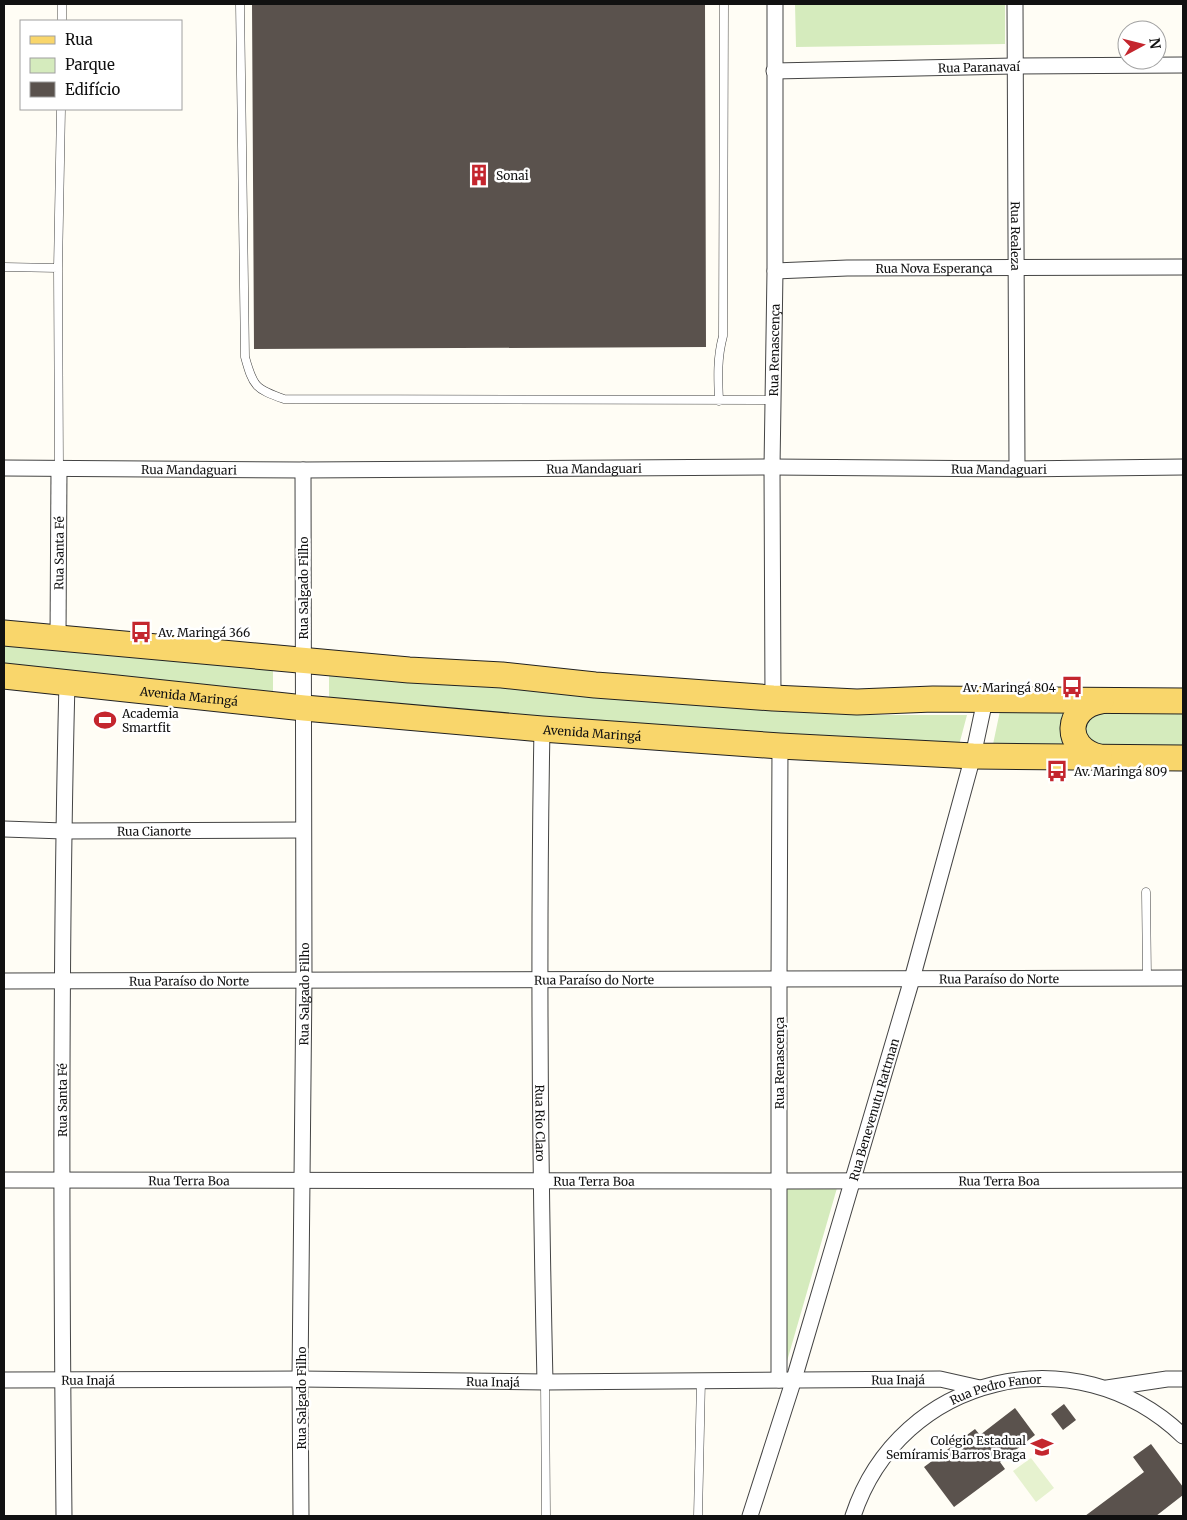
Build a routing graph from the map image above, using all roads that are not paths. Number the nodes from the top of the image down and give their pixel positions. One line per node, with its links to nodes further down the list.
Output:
1 (62, 4): 6 (lane)
2 (240, 4): 17 (lane)
3 (724, 4): 17 (lane)
4 (775, 4): 9 (street, Rua Renascença)
5 (1015, 4): 8 (street, Rua Realeza)
6 (62, 20)
7 (1183, 65): 8 (street, Rua Paranavaí)
8 (1014, 66): 9 (street, Rua Paranavaí); 14 (street, Rua Realeza)
9 (774, 71): 15 (street, Rua Renascença)
10 (61, 110): 13 (lane)
11 (4, 267): 13 (lane)
12 (1183, 267): 14 (street, Rua Nova Esperança)
13 (58, 268): 21 (lane)
14 (1016, 268): 15 (street, Rua Nova Esperança); 22 (street, Rua Realeza)
15 (775, 271): 16 (street, Rua Renascença)
16 (773, 400): 17 (lane); 18 (street, Rua Renascença)
17 (719, 401)
18 (772, 467): 22 (street, Rua Mandaguari); 23 (street, Rua Mandaguari); 29 (street, Rua Renascença)
19 (1183, 467): 22 (street, Rua Mandaguari)
20 (4, 468): 21 (street, Rua Mandaguari)
21 (59, 469): 23 (street, Rua Mandaguari); 25 (street, Rua Santa Fé)
22 (1017, 469)
23 (303, 470): 26 (street, Rua Salgado Filho)
24 (4, 633): 25 (main road)
25 (58, 638): 26 (main road)
26 (303, 661): 29 (main road); 33 (street, Rua Salgado Filho)
27 (4, 676): 28 (main road, Avenida Maringá)
28 (67, 682): 33 (main road, Avenida Maringá); 41 (street, Rua Santa Fé)
29 (773, 698): 30 (main road)
30 (985, 700): 31 (main road); 36 (street, Rua Benevenutu Rattman)
31 (1101, 700): 32 (main road); 37 (main road)
32 (1183, 701)
33 (304, 708): 34 (main road, Avenida Maringá); 40 (street, Rua Salgado Filho)
34 (542, 729): 35 (main road, Avenida Maringá); 47 (street, Rua Rio Claro)
35 (780, 746): 36 (main road, Avenida Maringá); 48 (street, Rua Renascença)
36 (973, 756): 37 (main road, Avenida Maringá); 46 (street, Rua Benevenutu Rattman)
37 (1099, 757): 38 (main road, Avenida Maringá)
38 (1183, 758)
39 (4, 829): 41 (street, Rua Cianorte)
40 (303, 830): 41 (street, Rua Cianorte); 45 (street, Rua Salgado Filho)
41 (64, 831): 50 (street, Rua Santa Fé)
42 (1146, 892): 43 (lane)
43 (1147, 978): 44 (street, Rua Paraíso do Norte); 46 (street, Rua Paraíso do Norte)
44 (1183, 978)
45 (304, 979): 47 (street, Rua Paraíso do Norte); 50 (street, Rua Paraíso do Norte); 56 (street, Rua Salgado Filho)
46 (912, 979): 48 (street, Rua Paraíso do Norte); 54 (street, Rua Benevenutu Rattman)
47 (539, 980): 48 (street, Rua Paraíso do Norte); 53 (street, Rua Rio Claro)
48 (779, 980): 57 (street, Rua Renascença)
49 (4, 981): 50 (street, Rua Paraíso do Norte)
50 (63, 981): 52 (street, Rua Santa Fé)
51 (4, 1180): 52 (street, Rua Terra Boa)
52 (62, 1180): 56 (street, Rua Terra Boa); 61 (street, Rua Santa Fé)
53 (540, 1180): 56 (street, Rua Terra Boa); 57 (street, Rua Terra Boa); 64 (street, Rua Rio Claro)
54 (852, 1180): 55 (street, Rua Terra Boa); 57 (street, Rua Terra Boa); 63 (street, Rua Benevenutu Rattman)
55 (1183, 1180)
56 (302, 1181): 58 (street, Rua Salgado Filho)
57 (780, 1181): 63 (street, Rua Renascença)
58 (300, 1379): 61 (street, Rua Inajá); 64 (street, Rua Inajá); 69 (street, Rua Salgado Filho)
59 (1183, 1379): 66 (street)
60 (4, 1380): 61 (street, Rua Inajá)
61 (63, 1380): 68 (street, Rua Santa Fé)
62 (701, 1380): 63 (street, Rua Inajá); 64 (street, Rua Inajá); 71 (lane)
63 (786, 1380): 65 (street, Rua Inajá); 72 (street, Rua Benevenutu Rattman)
64 (545, 1382): 70 (lane, Rua Rio Claro)
65 (980, 1388): 66 (street, Rua Pedro Fanor); 73 (street, Rua Pedro Fanor)
66 (1106, 1388): 67 (street, Rua Pedro Fanor)
67 (1183, 1436)
68 (64, 1516)
69 (301, 1516)
70 (546, 1516)
71 (698, 1516)
72 (750, 1516)
73 (853, 1516)

